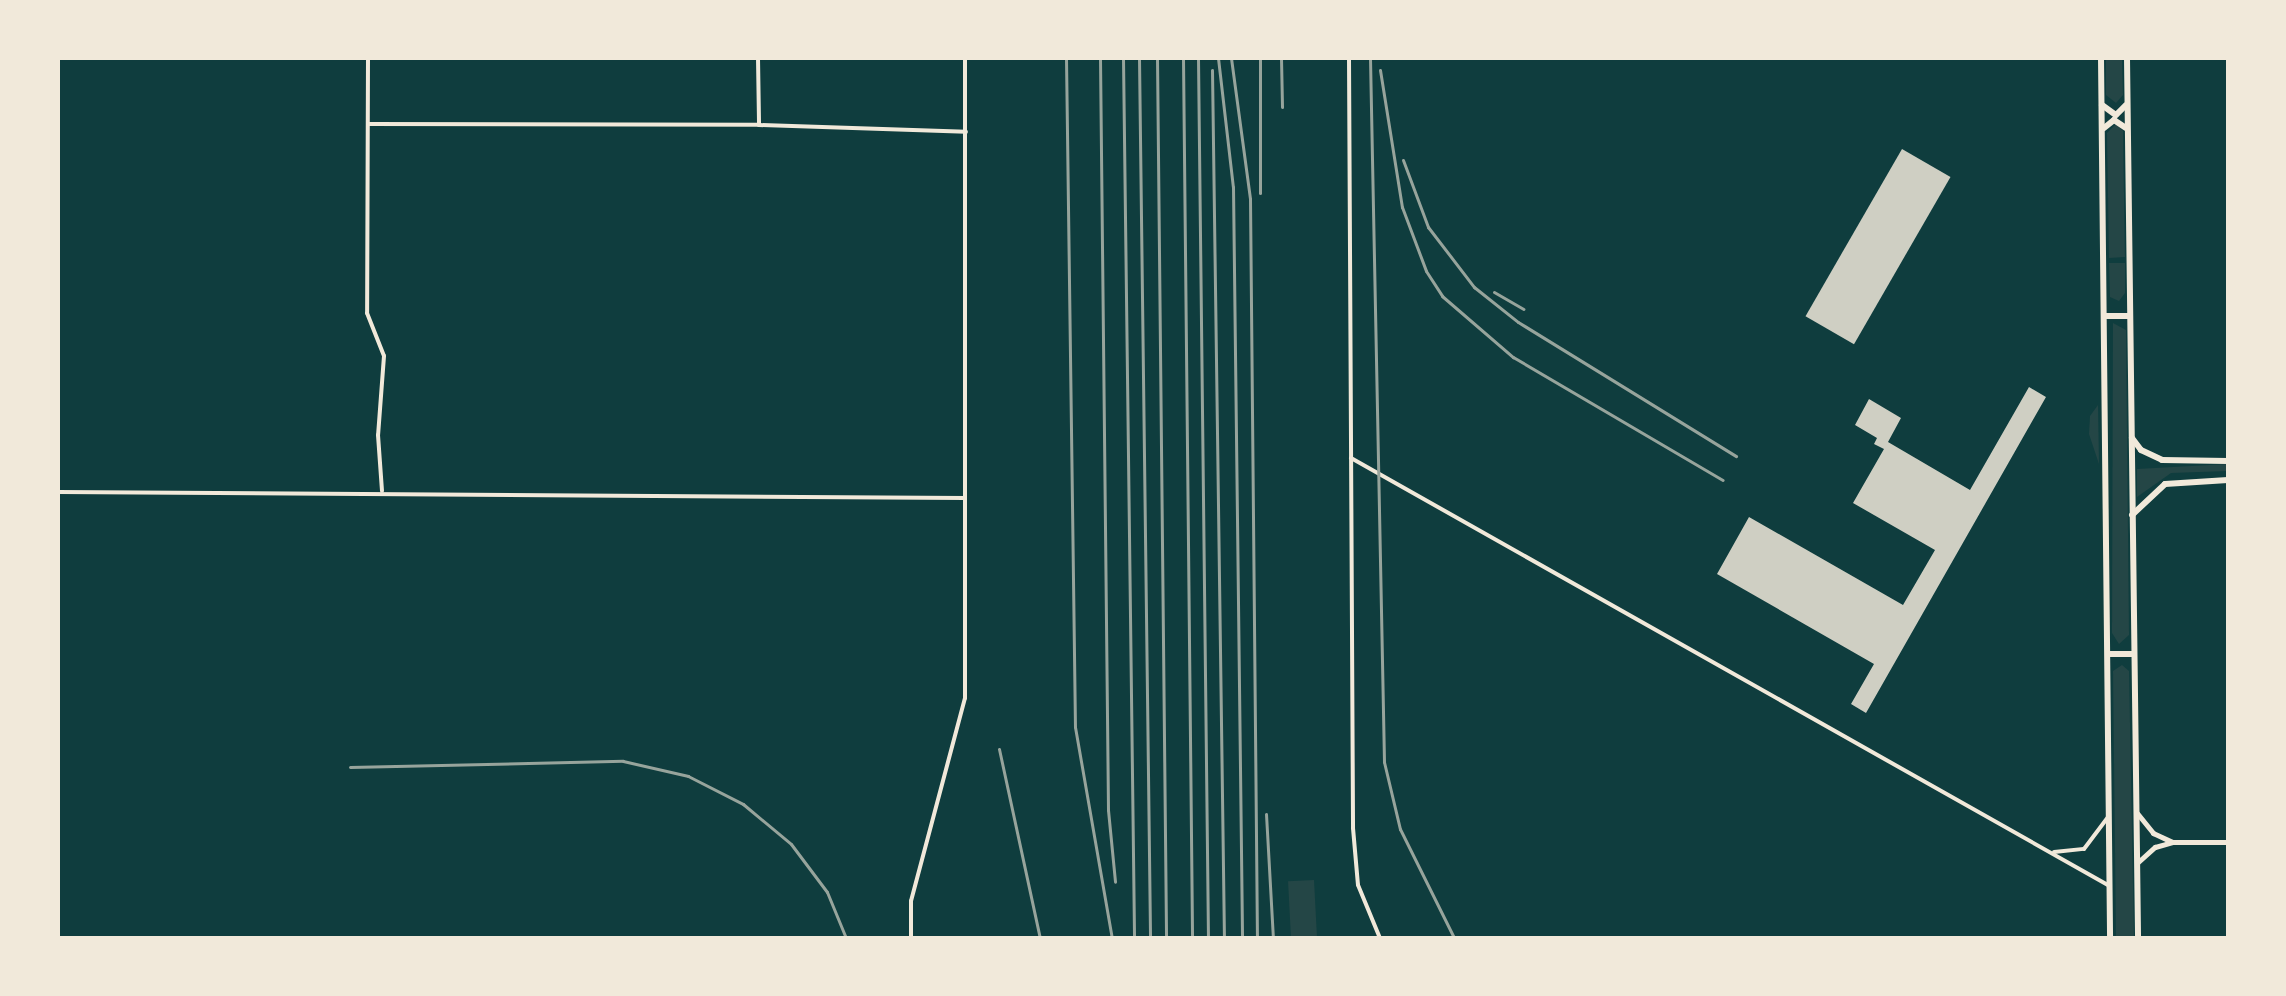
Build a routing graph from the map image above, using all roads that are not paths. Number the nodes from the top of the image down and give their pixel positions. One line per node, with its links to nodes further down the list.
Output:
1 (368, 58): 9 (street)
2 (758, 58): 10 (street)
3 (965, 58): 12 (street)
4 (1349, 58): 17 (street)
5 (2101, 58): 8 (main road)
6 (2127, 58): 7 (main road)
7 (2128, 103): 8 (main road); 11 (main road)
8 (2102, 105): 13 (main road)
9 (369, 124): 10 (street); 20 (street)
10 (759, 125): 12 (street)
11 (2128, 131): 13 (main road); 15 (main road)
12 (966, 132): 22 (street)
13 (2102, 134): 14 (main road)
14 (2104, 316): 15 (main road); 24 (main road)
15 (2130, 316): 16 (main road)
16 (2131, 437): 18 (main road); 23 (main road)
17 (1351, 458): 30 (street); 34 (street)
18 (2228, 461)
19 (2228, 480): 23 (main road)
20 (382, 491): 21 (street); 22 (street)
21 (58, 492)
22 (965, 498): 33 (street)
23 (2132, 515): 25 (main road)
24 (2108, 654): 25 (main road); 27 (main road)
25 (2134, 654): 26 (main road)
26 (2135, 809): 28 (street); 31 (main road)
27 (2109, 815): 30 (street); 32 (main road)
28 (2172, 842): 29 (street); 31 (street)
29 (2228, 842)
30 (2053, 852): 32 (street)
31 (2137, 864): 36 (main road)
32 (2109, 886): 35 (main road)
33 (911, 938)
34 (1380, 938)
35 (2110, 938)
36 (2138, 938)

